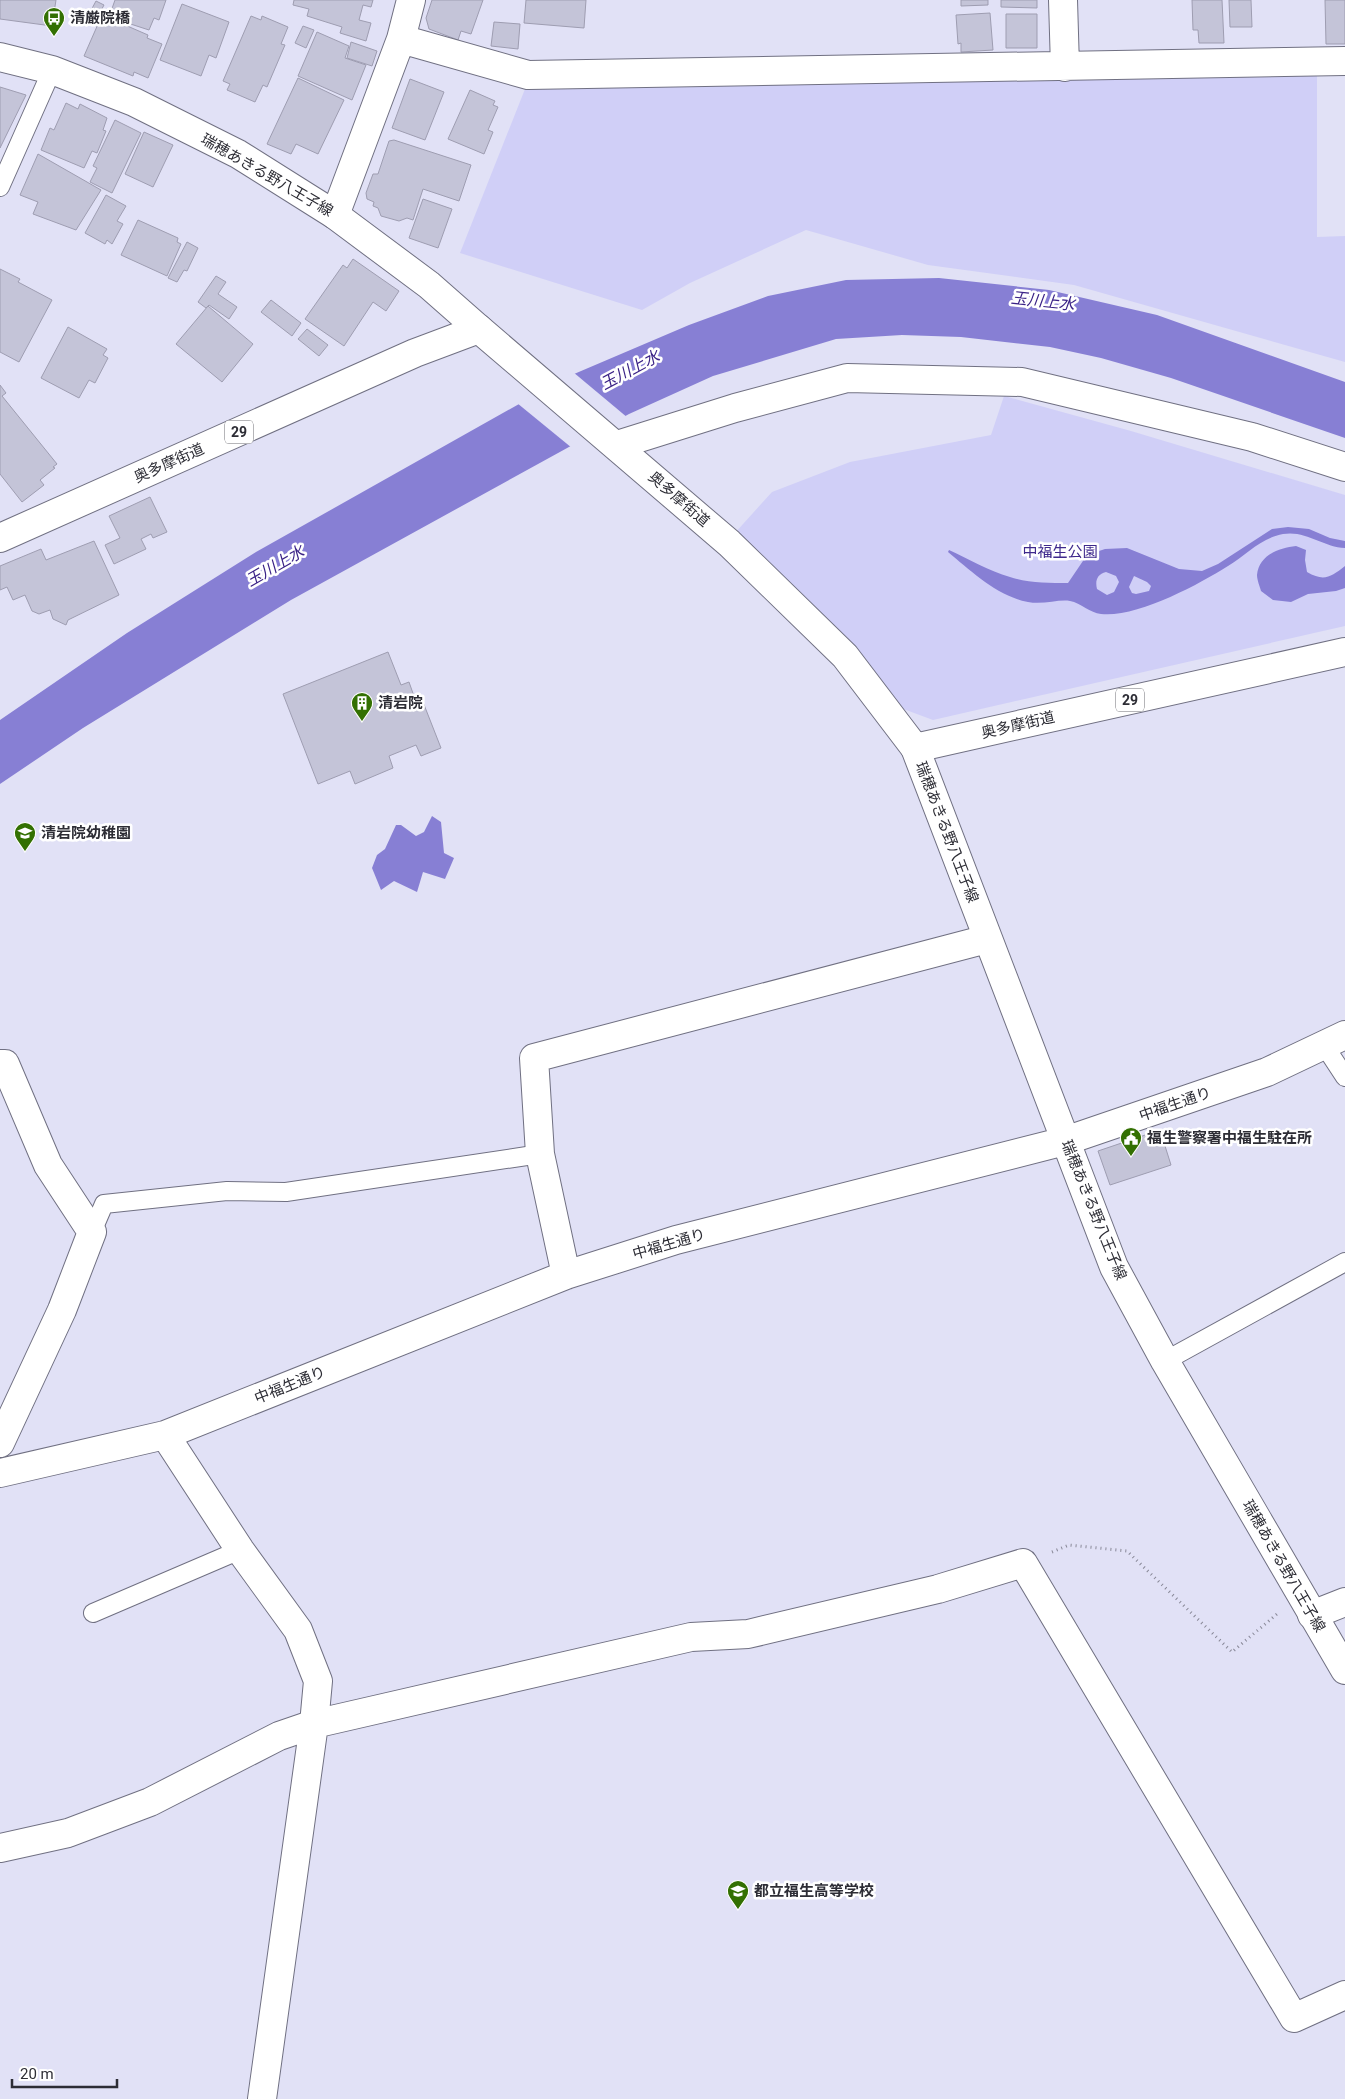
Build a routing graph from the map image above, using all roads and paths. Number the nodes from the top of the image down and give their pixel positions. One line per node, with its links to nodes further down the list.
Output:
1 (411, 0): 3 (street)
2 (1063, 0): 6 (street)
3 (401, 39): 6 (street); 9 (street)
4 (0, 57): 7 (street, 瑞穂あきる野八王子線)
5 (1345, 61): 6 (street)
6 (1065, 67)
7 (52, 70): 8 (lane); 9 (street, 瑞穂あきる野八王子線)
8 (0, 187)
9 (335, 215): 10 (street, 瑞穂あきる野八王子線)
10 (480, 329): 11 (street, 奥多摩街道); 13 (street, 奥多摩街道 / 29)
11 (617, 445): 12 (street); 15 (street, 奥多摩街道)
12 (1345, 467)
13 (0, 538)
14 (1345, 652): 15 (street, 奥多摩街道 / 29)
15 (915, 748): 16 (street, 瑞穂あきる野八王子線)
16 (987, 939): 20 (street, 瑞穂あきる野八王子線); 21 (street)
17 (1335, 1040): 19 (lane); 20 (street, 中福生通り)
18 (0, 1064): 22 (street)
19 (1345, 1077)
20 (1065, 1141): 24 (street, 中福生通り); 25 (street, 瑞穂あきる野八王子線)
21 (540, 1154): 22 (lane); 24 (street)
22 (92, 1232): 27 (street)
23 (1345, 1262): 25 (lane)
24 (566, 1275): 26 (street, 中福生通り)
25 (1166, 1361): 32 (street, 瑞穂あきる野八王子線)
26 (165, 1435): 28 (street, 中福生通り); 29 (street)
27 (0, 1443)
28 (0, 1473)
29 (240, 1550): 33 (lane); 35 (street)
30 (1023, 1563): 32 (path); 35 (street); 37 (street)
31 (1345, 1602): 32 (street)
32 (1306, 1605): 34 (street, 瑞穂あきる野八王子線)
33 (93, 1613)
34 (1345, 1670)
35 (314, 1724): 36 (street); 38 (street)
36 (0, 1848)
37 (1345, 1995)
38 (262, 2099)

